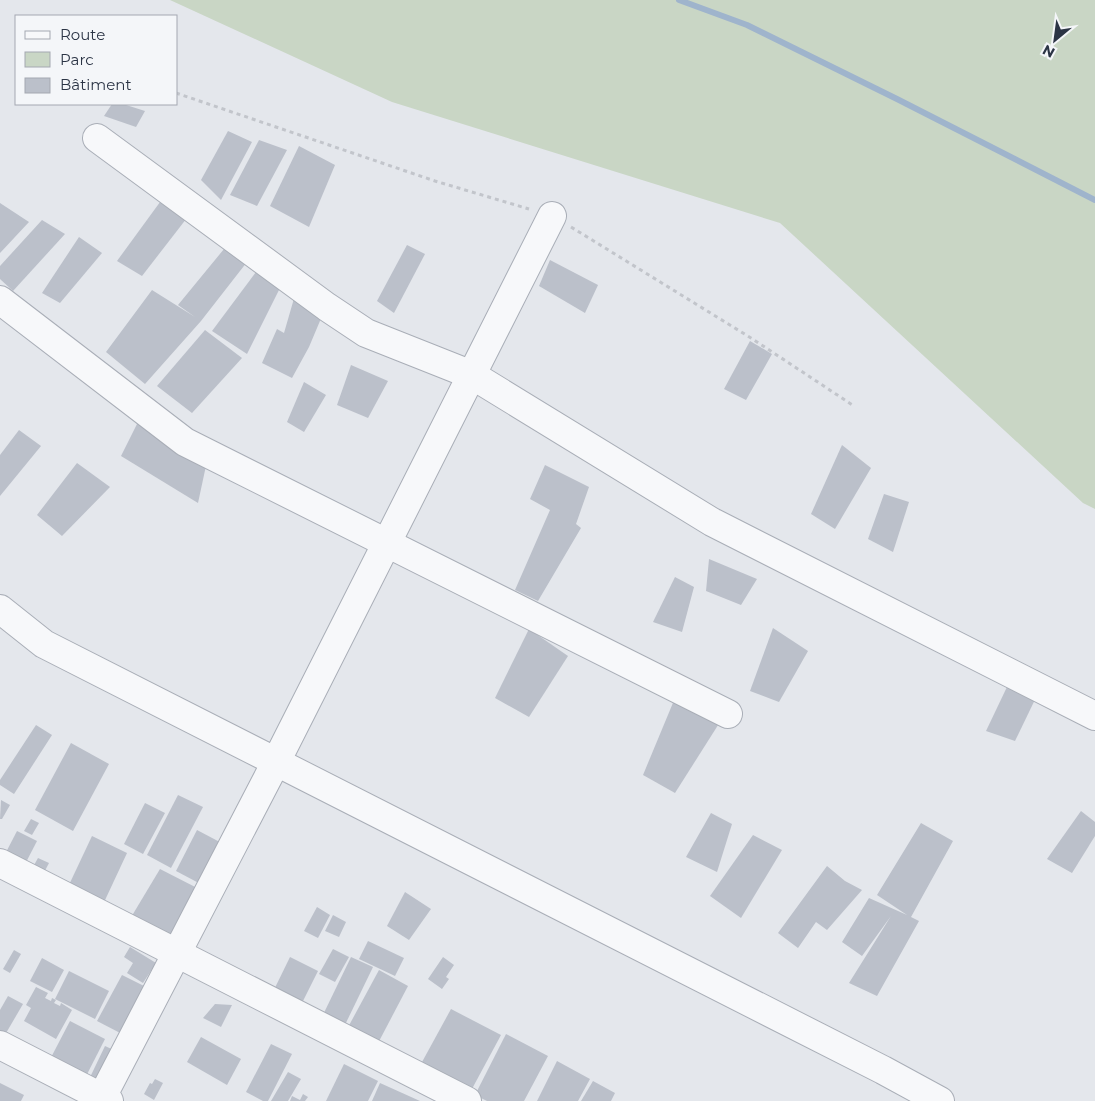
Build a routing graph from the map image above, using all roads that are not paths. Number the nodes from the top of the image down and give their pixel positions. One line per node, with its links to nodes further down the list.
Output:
1 (97, 138): 4 (street)
2 (552, 216): 4 (street)
3 (0, 300): 5 (street)
4 (472, 375): 5 (street); 8 (street)
5 (386, 543): 7 (street); 9 (street)
6 (0, 609): 9 (street)
7 (728, 714)
8 (1095, 716)
9 (276, 762): 11 (street); 15 (street)
10 (0, 863): 11 (street)
11 (177, 953): 13 (street); 14 (street)
12 (0, 1044): 13 (street)
13 (104, 1100)
14 (467, 1101)
15 (940, 1101)

